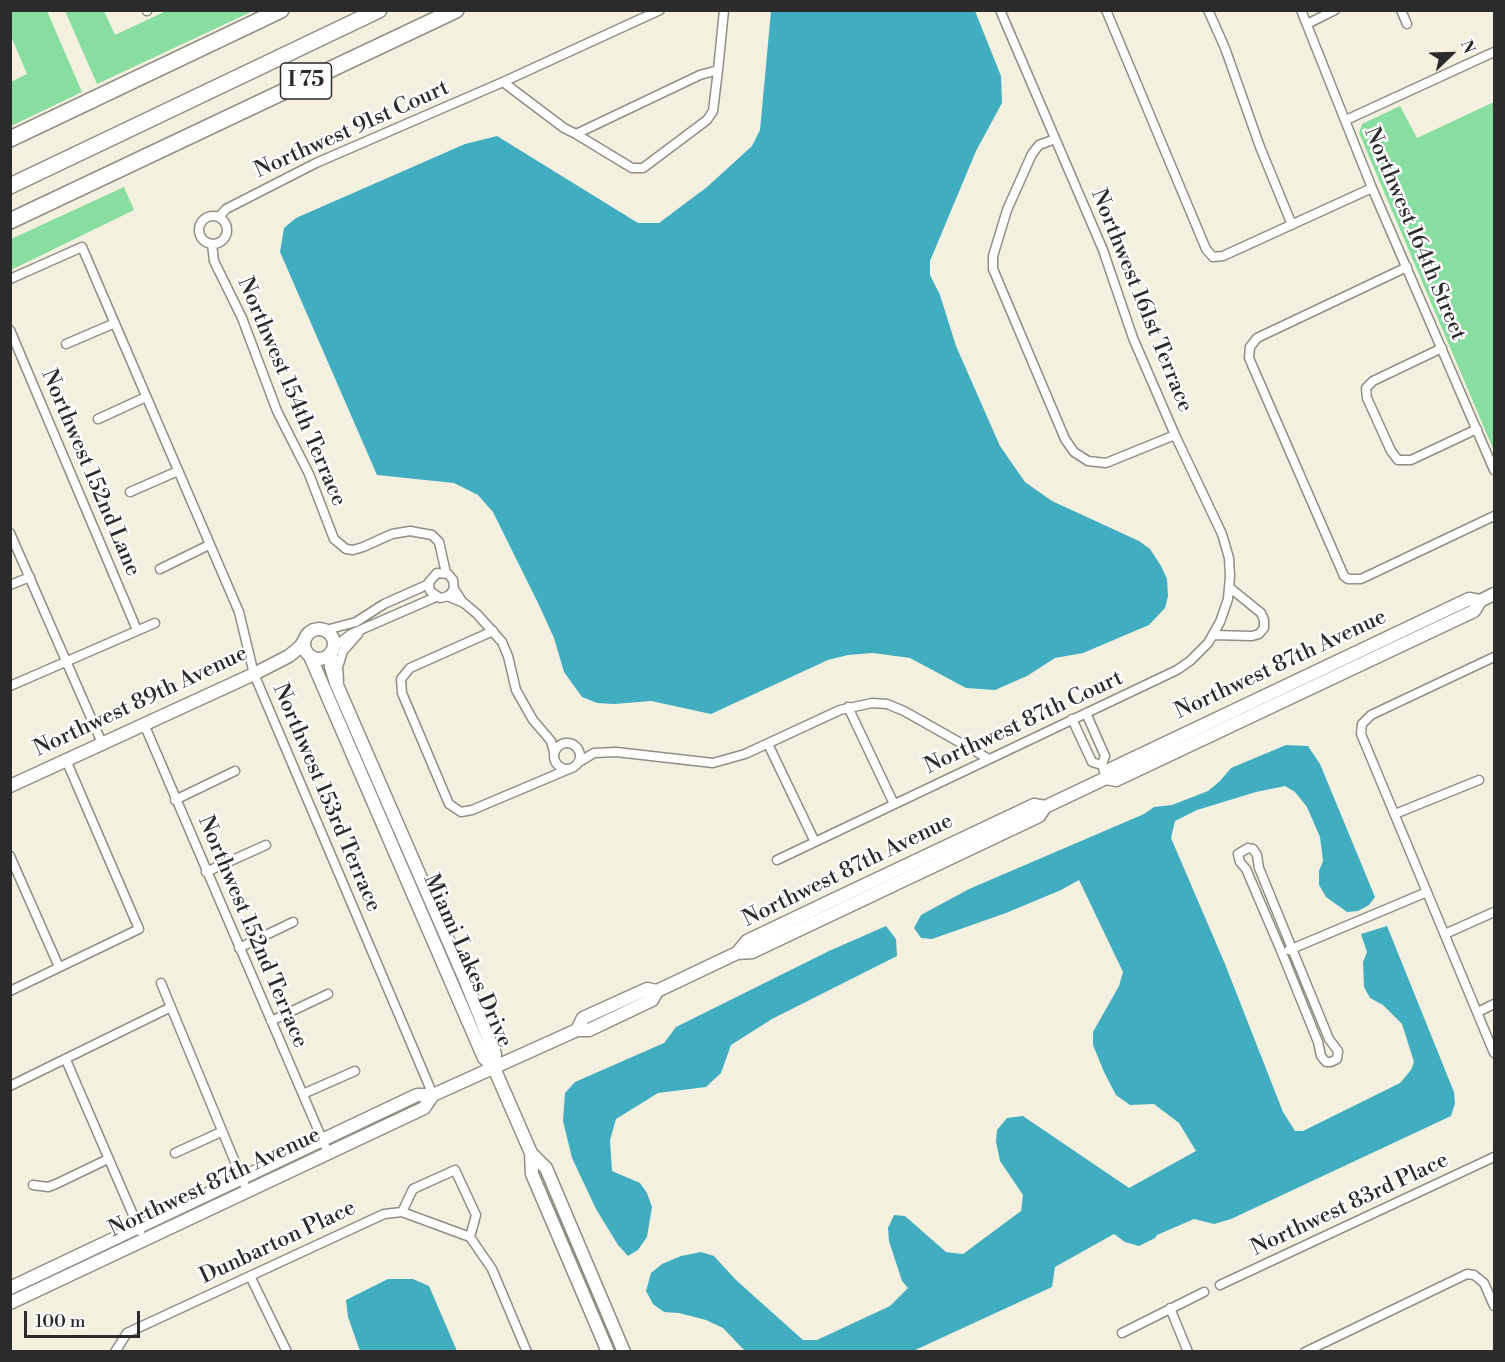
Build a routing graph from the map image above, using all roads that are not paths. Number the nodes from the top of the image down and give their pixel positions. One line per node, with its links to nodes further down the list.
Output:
1 (281, 10): 20 (highway)
2 (357, 10): 22 (highway)
3 (379, 10): 23 (highway)
4 (456, 10): 26 (highway, I 75)
5 (660, 10): 17 (street, Northwest 91st Court)
6 (724, 10): 16 (street)
7 (1000, 10): 21 (street, Northwest 161st Terrace)
8 (1106, 10): 27 (street)
9 (1208, 10): 27 (street)
10 (1301, 10): 13 (street, Northwest 164th Street)
11 (1335, 10): 13 (street)
12 (1401, 10): 14 (street)
13 (1307, 24): 18 (street, Northwest 164th Street)
14 (1407, 24)
15 (1494, 52): 18 (street)
16 (718, 70): 19 (street); 19 (street)
17 (503, 82): 19 (street); 25 (street, Northwest 91st Court)
18 (1346, 120): 24 (street, Northwest 164th Street)
19 (576, 134)
20 (10, 139)
21 (1055, 139): 38 (street, Northwest 161st Terrace); 38 (street)
22 (10, 174)
23 (10, 186)
24 (1372, 188): 27 (street); 29 (street, Northwest 164th Street)
25 (219, 217): 28 (street); 28 (street)
26 (10, 221)
27 (1292, 225)
28 (212, 244): 45 (street, Northwest 154th Terrace)
29 (1407, 267): 34 (street, Northwest 164th Street); 42 (street)
30 (10, 279): 31 (street, Northwest 153rd Terrace)
31 (115, 323): 33 (street); 35 (street, Northwest 153rd Terrace)
32 (10, 330): 60 (street, Northwest 152nd Lane)
33 (66, 344)
34 (1442, 348): 37 (street, Northwest 164th Street); 37 (street)
35 (147, 397): 36 (street); 40 (street, Northwest 153rd Terrace)
36 (98, 419)
37 (1477, 429): 39 (street, Northwest 164th Street)
38 (1175, 435): 52 (street, Northwest 161st Terrace)
39 (1494, 470)
40 (178, 471): 41 (street); 44 (street, Northwest 153rd Terrace)
41 (130, 492)
42 (1494, 516)
43 (10, 533): 49 (street)
44 (209, 545): 46 (street); 71 (street, Northwest 153rd Terrace)
45 (441, 558): 47 (street); 48 (street)
46 (160, 569)
47 (446, 573): 48 (street); 53 (street)
48 (435, 574): 50 (street)
49 (30, 577): 51 (street); 70 (street)
50 (429, 584): 56 (street); 61 (street)
51 (10, 585)
52 (1229, 587): 58 (street, Northwest 161st Terrace); 64 (street)
53 (454, 589): 55 (street); 57 (street)
54 (1494, 594): 93 (street, Northwest 87th Avenue)
55 (447, 596): 56 (street); 57 (street)
56 (436, 597): 63 (street)
57 (464, 603): 62 (street)
58 (1225, 609): 64 (street, Northwest 87th Court)
59 (155, 623): 60 (street)
60 (137, 630): 70 (street)
61 (326, 630): 65 (street); 66 (street)
62 (493, 631): 79 (street); 95 (street)
63 (360, 632): 66 (street); 73 (street)
64 (1213, 635): 75 (street, Northwest 87th Court)
65 (304, 641): 67 (street); 68 (street, Northwest 89th Avenue)
66 (333, 650): 67 (street); 73 (street, Miami Lakes Drive)
67 (309, 655): 68 (street, Northwest 89th Avenue); 122 (street, Miami Lakes Drive)
68 (289, 656): 71 (street, Northwest 89th Avenue)
69 (1494, 657): 99 (street)
70 (66, 660): 72 (street); 82 (street)
71 (254, 674): 77 (street, Northwest 89th Avenue); 126 (street, Northwest 153rd Terrace)
72 (10, 686)
73 (339, 689): 122 (street, Miami Lakes Drive)
74 (848, 707): 83 (street); 87 (street); 98 (street)
75 (1086, 713): 76 (street, Northwest 87th Court); 78 (street)
76 (1072, 719): 80 (street); 87 (street, Northwest 87th Court)
77 (144, 724): 82 (street, Northwest 89th Avenue); 97 (street, Northwest 152nd Terrace)
78 (1094, 731): 80 (street); 90 (street)
79 (547, 736): 81 (street); 86 (street)
80 (1080, 737): 90 (street)
81 (567, 742): 84 (street); 86 (street)
82 (102, 743): 88 (street, Northwest 89th Avenue)
83 (768, 744): 85 (street); 100 (street)
84 (578, 748): 85 (street); 89 (street)
85 (594, 753): 89 (street)
86 (554, 757): 91 (street); 95 (street)
87 (989, 759): 98 (street, Northwest 87th Court)
88 (66, 760): 96 (street, Northwest 89th Avenue); 112 (street)
89 (579, 762): 91 (street)
90 (1102, 765): 93 (street)
91 (569, 769): 95 (street)
92 (235, 771): 97 (street)
93 (1106, 778): 122 (street, Northwest 87th Avenue)
94 (1479, 780): 99 (street)
95 (540, 781)
96 (10, 786)
97 (175, 800): 104 (street, Northwest 152nd Terrace)
98 (894, 804): 100 (street, Northwest 87th Court)
99 (1395, 814): 105 (street)
100 (815, 842): 103 (street, Northwest 87th Court)
101 (266, 845): 104 (street)
102 (10, 856): 112 (street)
103 (777, 860)
104 (206, 872): 109 (street, Northwest 152nd Terrace)
105 (1427, 892): 108 (street); 110 (street)
106 (1494, 912): 108 (street)
107 (293, 922): 109 (street)
108 (1445, 934): 118 (street)
109 (239, 948): 119 (street, Northwest 152nd Terrace)
110 (1293, 948): 111 (street); 111 (street); 111 (street)
111 (1282, 953)
112 (58, 967): 114 (street)
113 (160, 983): 117 (street)
114 (10, 991)
115 (328, 994): 119 (street)
116 (1494, 1004): 118 (street)
117 (170, 1008): 121 (street); 127 (street)
118 (1478, 1012): 120 (street)
119 (271, 1021): 125 (street, Northwest 152nd Terrace)
120 (1494, 1053)
121 (66, 1060): 124 (street); 133 (street)
122 (494, 1068): 126 (street, Northwest 87th Avenue); 131 (street)
123 (355, 1071): 125 (street)
124 (12, 1083)
125 (303, 1094): 128 (street, Northwest 152nd Terrace)
126 (433, 1095): 128 (street, Northwest 87th Avenue); 130 (street, Northwest 87th Avenue)
127 (222, 1132): 129 (street); 134 (street)
128 (322, 1140): 130 (street, Northwest 152nd Terrace); 134 (street, Northwest 87th Avenue)
129 (175, 1153)
130 (328, 1153): 136 (street, Northwest 87th Avenue)
131 (531, 1153): 152 (street); 153 (street)
132 (1494, 1157): 142 (street, Northwest 83rd Place)
133 (108, 1159): 135 (street); 138 (street)
134 (242, 1179): 136 (street); 138 (street, Northwest 87th Avenue)
135 (33, 1185)
136 (247, 1191): 140 (street, Northwest 87th Avenue)
137 (402, 1212): 139 (street); 139 (street); 141 (street, Dunbarton Place)
138 (138, 1227): 140 (street); 143 (street, Northwest 87th Avenue)
139 (470, 1237): 151 (street)
140 (144, 1240): 145 (street, Northwest 87th Avenue)
141 (250, 1276): 149 (street, Dunbarton Place); 150 (street)
142 (1220, 1285)
143 (10, 1288)
144 (1204, 1292): 147 (street)
145 (11, 1302)
146 (1494, 1306): 155 (street)
147 (1170, 1308): 148 (street); 154 (street)
148 (1122, 1333)
149 (115, 1352)
150 (287, 1352)
151 (526, 1352)
152 (608, 1352)
153 (624, 1352)
154 (1188, 1352)
155 (1305, 1352)

